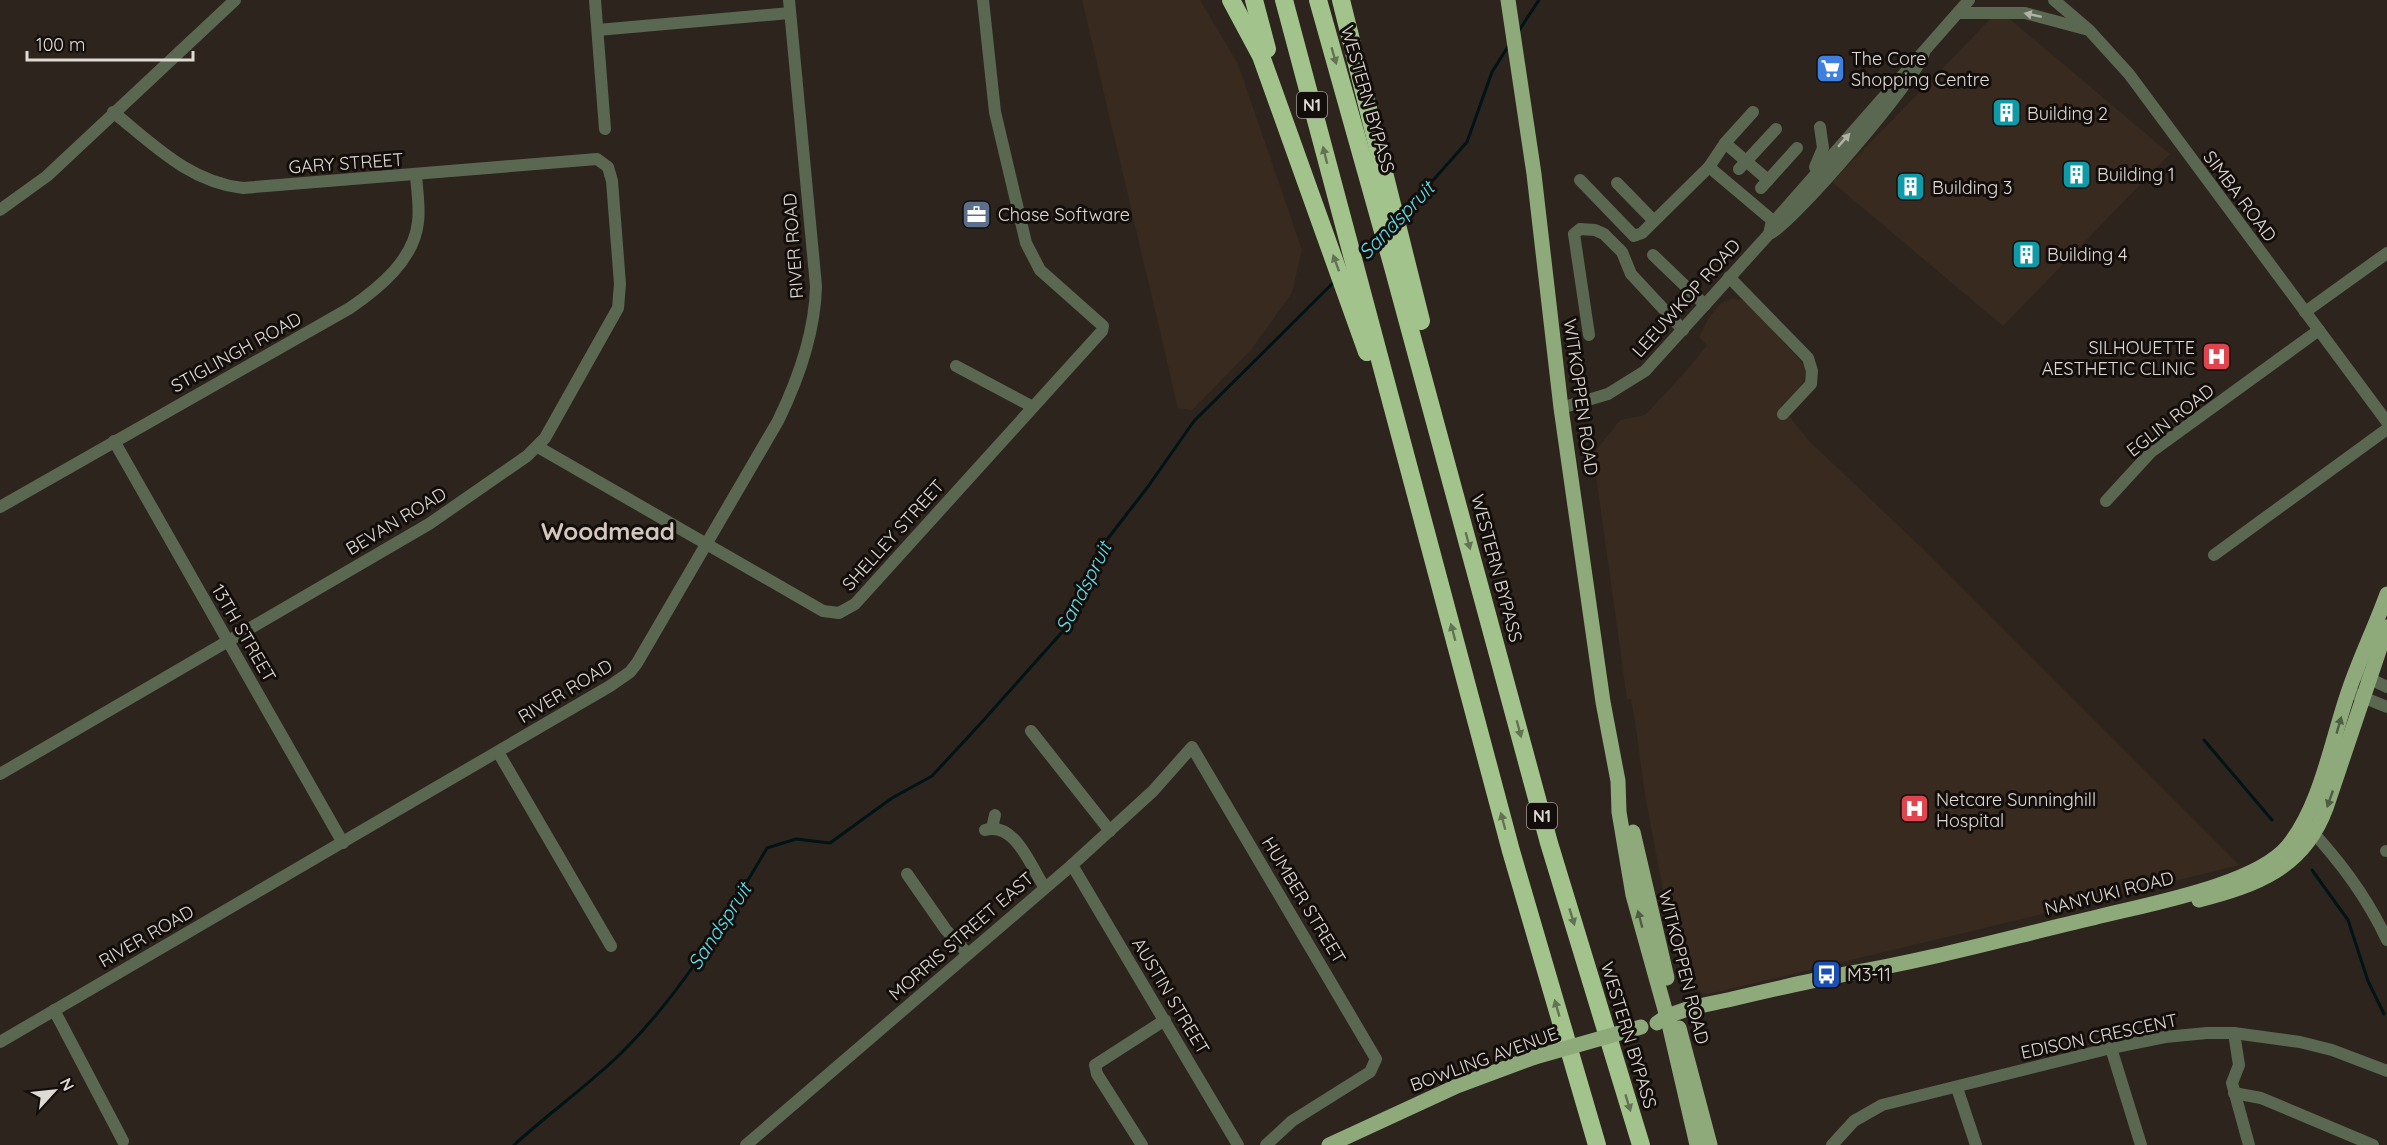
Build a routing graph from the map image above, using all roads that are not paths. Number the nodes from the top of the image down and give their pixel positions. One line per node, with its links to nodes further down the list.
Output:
1 (235, 0): 17 (street)
2 (595, 0): 14 (street)
3 (983, 0): 46 (street, SHELLEY STREET)
4 (1231, 0): 22 (highway)
5 (1254, 0): 22 (highway)
6 (1284, 0): 39 (highway, N1, one-way to 6)
7 (1318, 0): 30 (highway, WESTERN BYPASS / N1, one-way to 30)
8 (1341, 0): 30 (highway)
9 (1508, 0): 47 (main road, WITKOPPEN ROAD)
10 (1969, 0): 13 (street, LEEUWKOP ROAD)
11 (2054, 0): 15 (street, SIMBA ROAD)
12 (789, 6): 14 (street); 55 (street, RIVER ROAD)
13 (1958, 12): 15 (street, one-way to 13); 16 (street, LEEUWKOP ROAD)
14 (598, 30): 20 (street)
15 (2089, 30): 41 (street, SIMBA ROAD)
16 (1924, 53): 32 (street, LEEUWKOP ROAD, one-way to 16); 35 (street, LEEUWKOP ROAD)
17 (113, 112): 28 (street, GARY STREET); 33 (street)
18 (1752, 112): 23 (street)
19 (1820, 127): 32 (street)
20 (605, 129)
21 (1776, 129): 26 (street)
22 (1290, 135): 39 (highway, one-way to 22)
23 (1725, 143): 26 (street); 27 (street)
24 (1797, 148): 26 (street)
25 (603, 162): 28 (street, GARY STREET); 52 (street, BEVAN ROAD)
26 (1742, 165)
27 (1709, 167): 34 (street); 35 (street)
28 (416, 176): 51 (street, STIGLINGH ROAD)
29 (1580, 180): 34 (street)
30 (1378, 181): 95 (highway, WESTERN BYPASS / N1, one-way to 95)
31 (1617, 183): 34 (street)
32 (1792, 200): 35 (street, LEEUWKOP ROAD)
33 (0, 210)
34 (1654, 221)
35 (1777, 224): 38 (street, LEEUWKOP ROAD)
36 (2387, 252): 41 (street)
37 (1653, 255): 40 (street)
38 (1729, 277): 40 (street, LEEUWKOP ROAD); 48 (street)
39 (1357, 300): 94 (highway, N1, one-way to 39)
40 (1705, 305): 42 (street, LEEUWKOP ROAD)
41 (2306, 312): 43 (street, SIMBA ROAD)
42 (1683, 330): 44 (street); 47 (street, LEEUWKOP ROAD)
43 (2319, 330): 49 (street, SIMBA ROAD); 53 (street, EGLIN ROAD)
44 (1589, 335)
45 (956, 366): 46 (street)
46 (1033, 407): 55 (street, SHELLEY STREET)
47 (1561, 408): 81 (main road, WITKOPPEN ROAD)
48 (1783, 414)
49 (2387, 422)
50 (2387, 429): 56 (street)
51 (114, 441): 54 (street, STIGLINGH ROAD); 59 (street, 13TH STREET)
52 (538, 447): 55 (street, SHELLEY STREET); 59 (street, BEVAN ROAD)
53 (2106, 501)
54 (0, 507)
55 (706, 546): 66 (street, RIVER ROAD)
56 (2214, 555)
57 (2387, 594): 60 (main road, NANYUKI ROAD)
58 (2387, 627): 60 (main road, NANYUKI ROAD)
59 (228, 642): 67 (street, BEVAN ROAD); 72 (street, 13TH STREET)
60 (2363, 675): 61 (street); 62 (main road, NANYUKI ROAD)
61 (2387, 687)
62 (2355, 694): 63 (street); 68 (main road, NANYUKI ROAD, one-way to 62); 71 (main road, NANYUKI ROAD, one-way to 71)
63 (2387, 707)
64 (1031, 731): 70 (street)
65 (1192, 747): 70 (street, MORRIS STREET EAST); 92 (street, HUMBER STREET)
66 (498, 752): 72 (street, RIVER ROAD); 77 (street)
67 (0, 774)
68 (2303, 822): 71 (street); 81 (main road, NANYUKI ROAD)
69 (991, 824): 75 (street)
70 (1110, 831): 73 (street, MORRIS STREET EAST)
71 (2315, 834): 76 (street); 81 (main road, NANYUKI ROAD)
72 (342, 843): 79 (street, RIVER ROAD)
73 (1072, 865): 75 (street, MORRIS STREET EAST); 80 (street, AUSTIN STREET)
74 (907, 874): 78 (street)
75 (1045, 888): 78 (street, MORRIS STREET EAST)
76 (2387, 940)
77 (611, 946)
78 (968, 954): 89 (street, MORRIS STREET EAST)
79 (54, 1010): 83 (street, RIVER ROAD); 88 (street)
80 (1165, 1020): 90 (street); 91 (street, AUSTIN STREET)
81 (1669, 1020): 93 (main road, BOWLING AVENUE, bridge); 96 (main road, WITKOPPEN ROAD); 97 (main road, WITKOPPEN ROAD)
82 (2234, 1033): 84 (street, EDISON CRESCENT); 85 (street, EDISON CRESCENT); 87 (street)
83 (0, 1041)
84 (2111, 1048): 86 (street, EDISON CRESCENT); 100 (street)
85 (2387, 1070)
86 (1957, 1088): 98 (street, EDISON CRESCENT); 99 (street)
87 (2234, 1093): 101 (street); 102 (street)
88 (123, 1141)
89 (746, 1145)
90 (1142, 1145)
91 (1238, 1145)
92 (1266, 1145)
93 (1329, 1145)
94 (1597, 1145)
95 (1641, 1145)
96 (1697, 1145)
97 (1710, 1145)
98 (1833, 1145)
99 (1976, 1145)
100 (2141, 1145)
101 (2249, 1145)
102 (2373, 1145)

